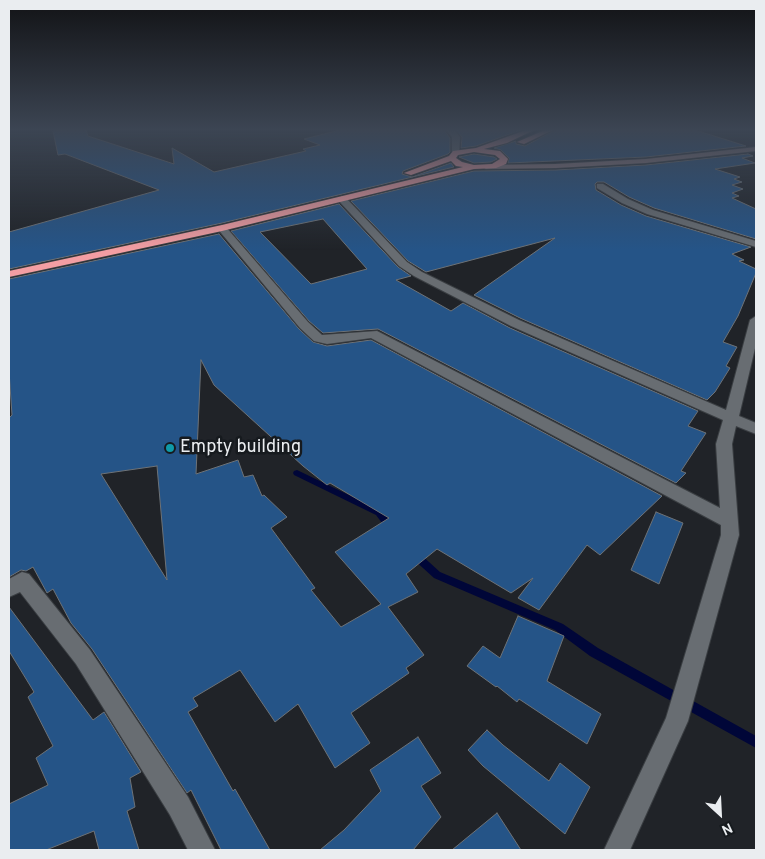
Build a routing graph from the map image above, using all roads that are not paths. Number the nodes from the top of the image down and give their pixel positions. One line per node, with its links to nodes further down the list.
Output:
1 (413, 170): 5 (highway)
2 (461, 170): 4 (highway)
3 (600, 186): 7 (street)
4 (342, 199): 5 (highway); 11 (street)
5 (225, 222): 9 (highway); 13 (street)
6 (171, 229): 8 (highway)
7 (756, 244)
8 (9, 265)
9 (9, 274)
10 (756, 320): 11 (street)
11 (730, 417): 12 (street); 13 (street)
12 (756, 429)
13 (729, 520): 16 (street)
14 (9, 589): 15 (street)
15 (202, 850)
16 (617, 850)

